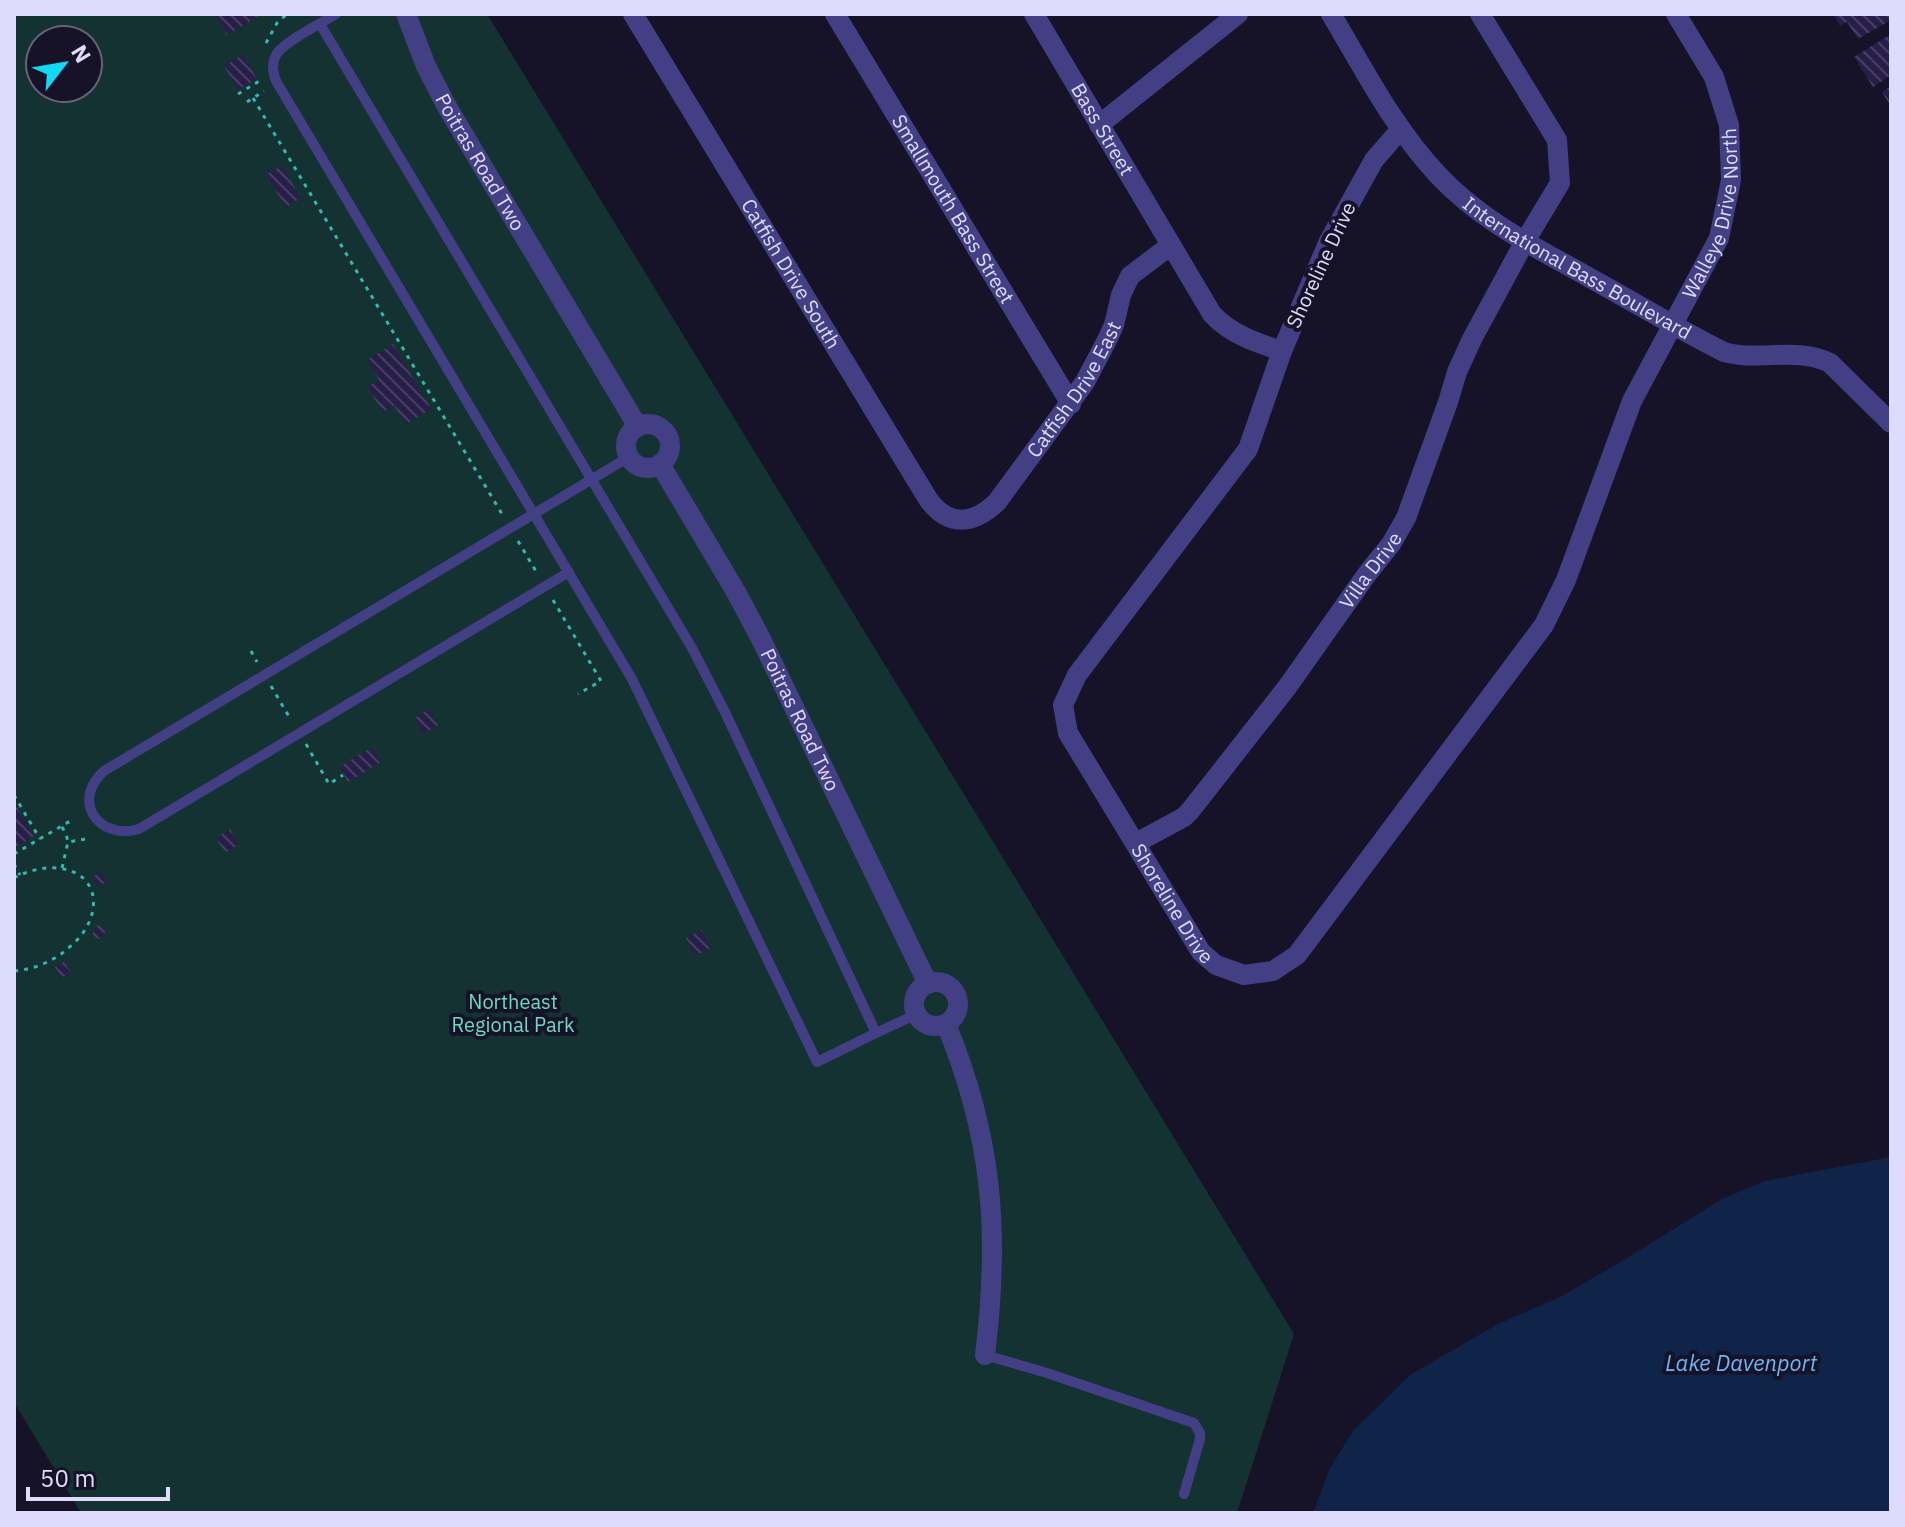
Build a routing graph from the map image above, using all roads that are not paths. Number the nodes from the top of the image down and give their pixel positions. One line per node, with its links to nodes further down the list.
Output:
1 (336, 14): 10 (lane)
2 (406, 14): 19 (street, Poitras Road Two)
3 (633, 14): 24 (street, Catfish Drive South)
4 (835, 14): 17 (street, Smallmouth Bass Street)
5 (1034, 14): 11 (street, Bass Street)
6 (1238, 14): 11 (street)
7 (1331, 14): 12 (street, International Bass Boulevard)
8 (1480, 14): 13 (street, Villa Drive)
9 (1676, 14): 15 (street, Walleye Drive North)
10 (320, 24): 22 (lane); 23 (lane)
11 (1099, 125): 14 (street, Bass Street)
12 (1401, 129): 13 (street, International Bass Boulevard); 16 (street, Shoreline Drive)
13 (1525, 241): 15 (street, International Bass Boulevard); 26 (street, Villa Drive)
14 (1171, 245): 16 (street, Bass Street); 17 (street, Catfish Drive East)
15 (1674, 324): 18 (street, International Bass Boulevard); 26 (street, Shoreline Drive)
16 (1282, 351): 26 (street, Shoreline Drive)
17 (1071, 404): 24 (street, Catfish Drive East)
18 (1891, 423)
19 (638, 427): 20 (street); 21 (street)
20 (629, 457): 21 (street); 22 (lane)
21 (660, 464): 27 (street, Poitras Road Two)
22 (592, 479): 23 (lane); 30 (lane)
23 (534, 514): 25 (lane); 25 (lane)
24 (962, 520)
25 (569, 572): 30 (lane)
26 (1136, 843)
27 (928, 984): 28 (street); 29 (street)
28 (917, 1014): 29 (street); 30 (lane)
29 (946, 1024): 31 (street)
30 (876, 1033)
31 (985, 1355): 32 (lane)
32 (1184, 1494)

